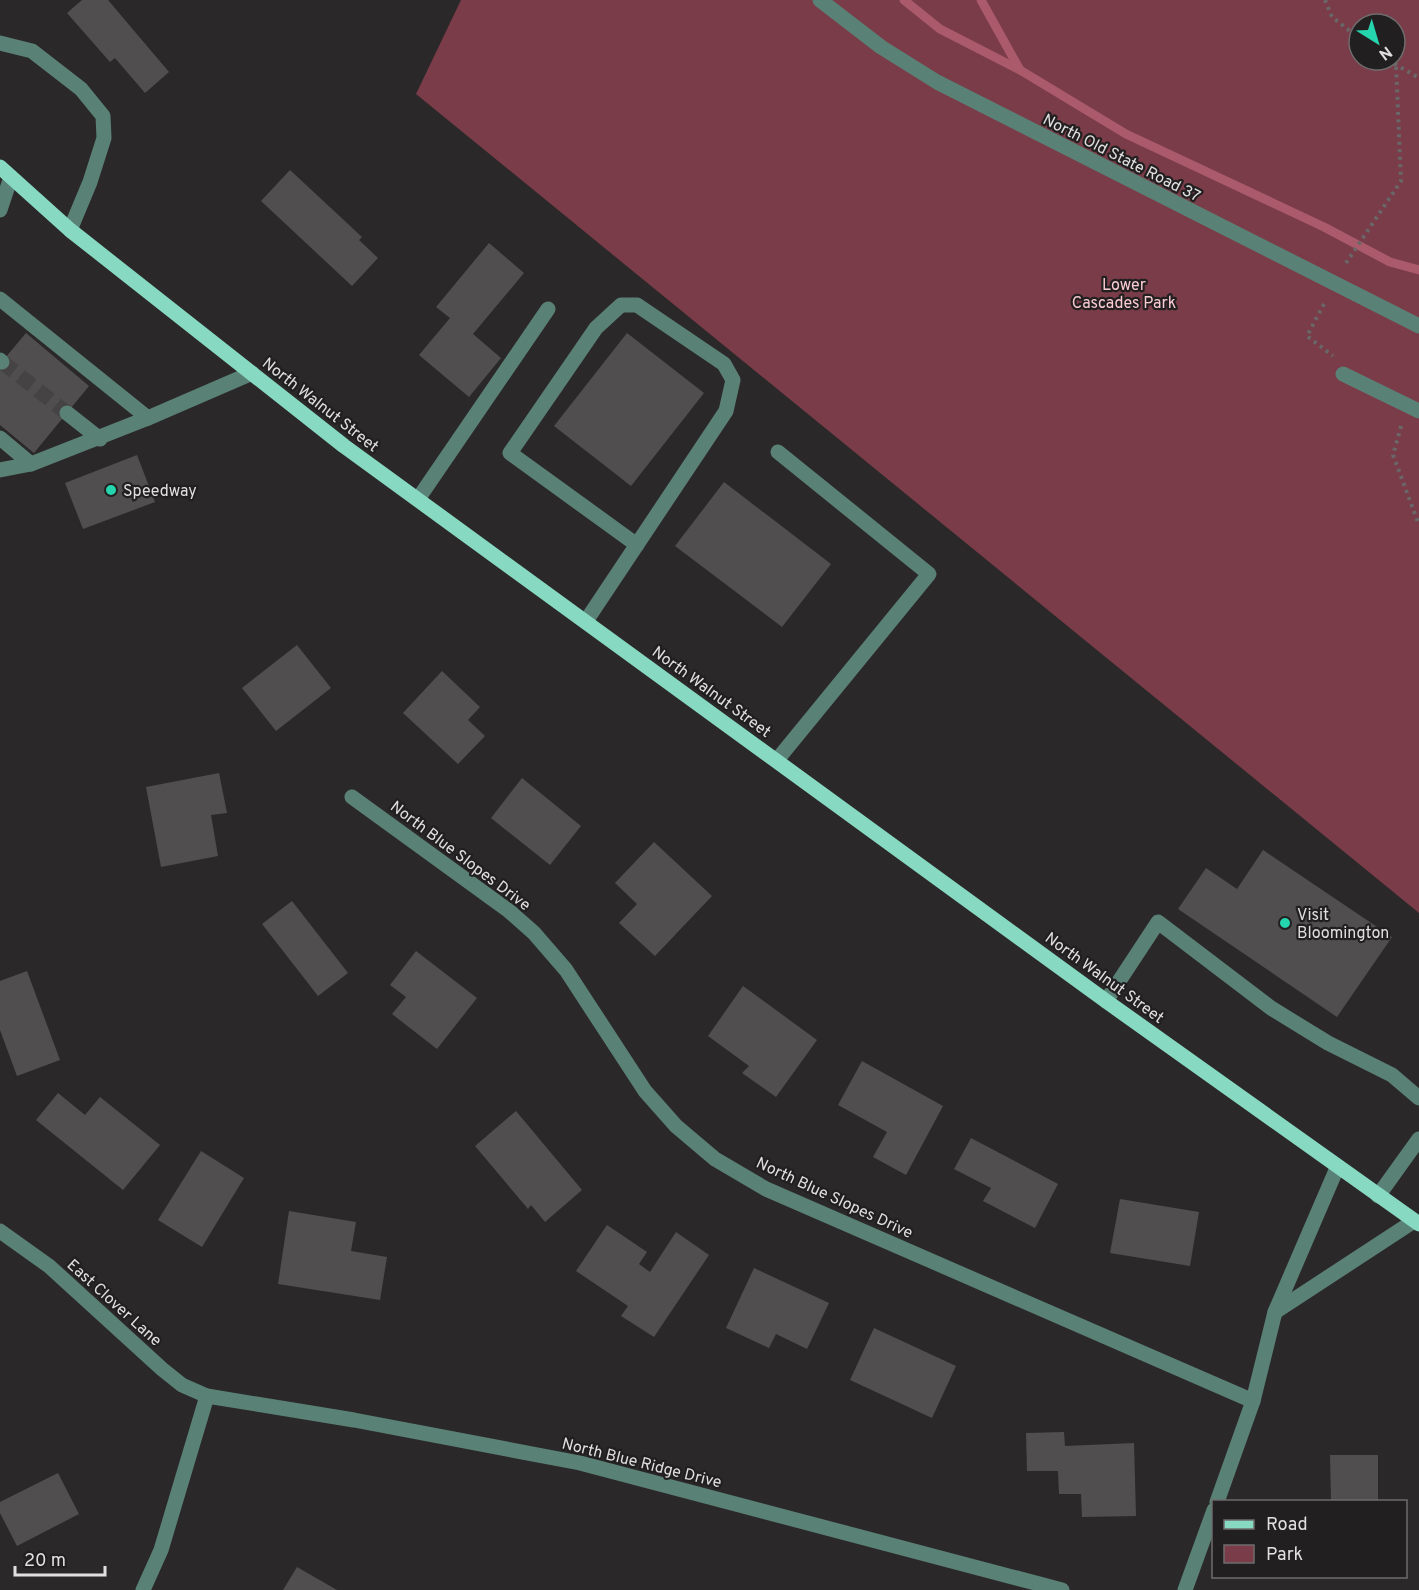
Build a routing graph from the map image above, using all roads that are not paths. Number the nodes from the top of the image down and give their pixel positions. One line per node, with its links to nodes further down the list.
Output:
1 (820, 0): 8 (street, North Old State Road 37)
2 (0, 43): 5 (street)
3 (6, 172): 4 (street); 5 (main road, North Walnut Street)
4 (0, 210)
5 (70, 230): 9 (main road, North Walnut Street)
6 (0, 299): 13 (street)
7 (548, 309): 19 (street)
8 (1419, 326)
9 (252, 373): 13 (street); 19 (main road, North Walnut Street)
10 (1343, 374): 11 (street)
11 (1414, 409)
12 (67, 413): 15 (street)
13 (148, 418): 15 (street)
14 (0, 438): 17 (street)
15 (100, 439): 17 (street)
16 (778, 452): 22 (street)
17 (31, 464): 18 (street)
18 (0, 470)
19 (418, 499): 21 (main road, North Walnut Street)
20 (637, 545): 20 (street); 21 (street)
21 (586, 621): 22 (main road, North Walnut Street)
22 (777, 760): 24 (main road, North Walnut Street)
23 (352, 797): 33 (street, North Blue Slopes Drive)
24 (1106, 1001): 25 (street); 27 (main road, North Walnut Street)
25 (1419, 1098)
26 (1419, 1139): 28 (street)
27 (1337, 1168): 28 (main road, North Walnut Street); 31 (street)
28 (1378, 1196): 29 (main road, North Walnut Street)
29 (1417, 1222): 31 (street)
30 (0, 1231): 32 (street, East Clover Lane)
31 (1275, 1312): 33 (street)
32 (207, 1396): 36 (street); 37 (street, North Blue Ridge Drive)
33 (1253, 1401): 34 (street)
34 (1217, 1500)
35 (1212, 1516): 38 (street)
36 (143, 1590)
37 (1062, 1590)
38 (1185, 1590)

